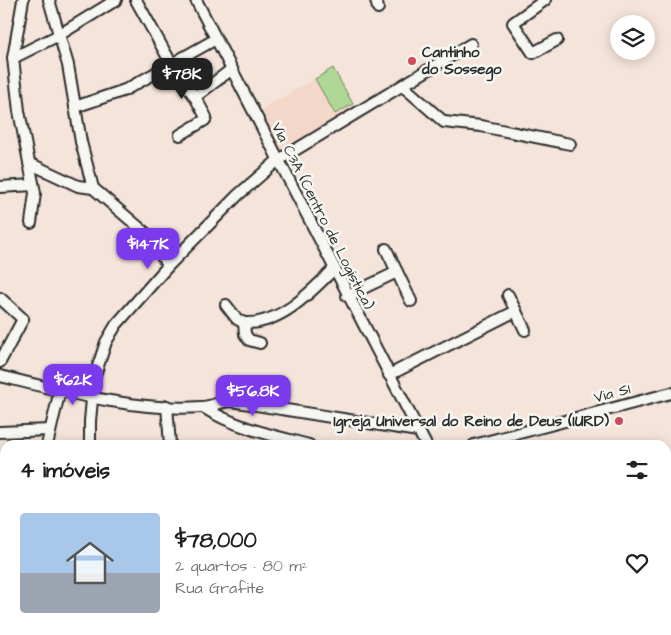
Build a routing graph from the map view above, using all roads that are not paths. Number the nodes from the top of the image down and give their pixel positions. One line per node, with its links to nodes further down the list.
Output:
1 (23, 0): 11 (street)
2 (49, 0): 7 (street)
3 (116, 0): 7 (street)
4 (136, 0): 12 (street)
5 (196, 0): 8 (street, Via C3A (Centro de Logística))
6 (545, 0): 9 (street)
7 (59, 35): 11 (street); 16 (street)
8 (216, 39): 12 (street); 13 (street, Via C3A (Centro de Logística))
9 (557, 40)
10 (471, 44): 14 (street)
11 (14, 58): 20 (street)
12 (171, 63): 15 (street); 16 (street)
13 (232, 69): 15 (street); 19 (street, Via C3A (Centro de Logística))
14 (403, 86): 18 (street); 19 (street)
15 (195, 97): 17 (street)
16 (75, 107): 23 (street)
17 (180, 135)
18 (570, 144)
19 (277, 160): 26 (street); 27 (street, Via C3A (Centro de Logística))
20 (29, 164): 21 (street); 23 (street)
21 (33, 185): 22 (street); 24 (street)
22 (0, 187)
23 (93, 188): 26 (street)
24 (30, 223)
25 (386, 250): 28 (street)
26 (168, 266): 43 (street)
27 (334, 269): 30 (street, Via C3A (Centro de Logística)); 35 (street)
28 (397, 272): 30 (street); 32 (street)
29 (508, 295): 34 (street)
30 (347, 296): 39 (street, Via C3A (Centro de Logística))
31 (0, 298): 38 (street)
32 (412, 301)
33 (226, 305): 35 (street)
34 (516, 311): 36 (street); 39 (street)
35 (244, 323): 37 (street)
36 (525, 330)
37 (260, 343)
38 (0, 362)
39 (389, 375): 48 (street, Via C3A (Centro de Logística))
40 (0, 376): 41 (street)
41 (60, 390): 43 (street); 47 (street)
42 (671, 393): 56 (street, Via S1)
43 (92, 396): 44 (street); 46 (street)
44 (167, 406): 45 (street); 53 (street)
45 (203, 407): 48 (street); 54 (street)
46 (90, 420): 51 (street); 52 (street)
47 (50, 430): 49 (street); 50 (street)
48 (418, 431): 55 (street, Via C3A (Centro de Logística))
49 (0, 432)
50 (48, 440)
51 (83, 440)
52 (90, 440)
53 (170, 440)
54 (290, 440)
55 (423, 440)
56 (493, 440)

